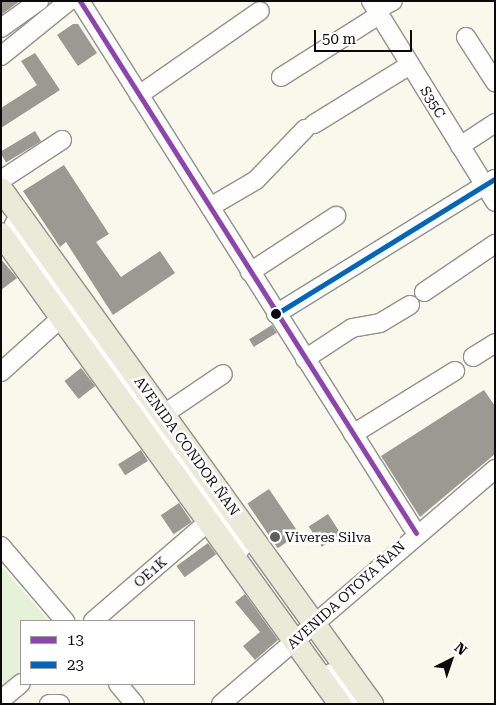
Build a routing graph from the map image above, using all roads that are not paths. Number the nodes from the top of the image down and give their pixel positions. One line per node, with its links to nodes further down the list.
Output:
1 (38, 1): 7 (street)
2 (69, 1): 9 (street)
3 (80, 1): 13 (street)
4 (393, 1): 5 (street)
5 (375, 9): 10 (street, S35C); 11 (street)
6 (260, 11): 13 (street)
7 (1, 28)
8 (466, 37): 12 (street)
9 (1, 56)
10 (410, 65): 16 (street, S35C); 22 (street)
11 (281, 77)
12 (495, 82)
13 (139, 95): 22 (street)
14 (495, 123): 16 (street)
15 (62, 140): 17 (street)
16 (460, 146): 18 (street, S35C)
17 (1, 180)
18 (489, 182): 20 (street, S35C); 31 (street)
19 (1, 189): 39 (main road, AVENIDA CONDOR ÑAN)
20 (495, 202)
21 (1, 204): 28 (street)
22 (210, 207): 27 (street)
23 (336, 216): 27 (street)
24 (1, 221): 28 (street)
25 (1, 234): 32 (main road, AVENIDA CONDOR ÑAN)
26 (495, 244): 29 (street)
27 (250, 272): 31 (street)
28 (46, 273): 47 (street)
29 (424, 292)
30 (410, 305): 35 (street)
31 (276, 314): 35 (street)
32 (62, 317): 37 (street); 42 (main road, AVENIDA CONDOR ÑAN)
33 (495, 343): 34 (street)
34 (473, 357)
35 (305, 359): 40 (street)
36 (456, 371): 40 (street)
37 (1, 372)
38 (223, 374): 39 (street)
39 (164, 414): 47 (main road, AVENIDA CONDOR ÑAN)
40 (353, 434): 43 (street)
41 (495, 468): 43 (street, AVENIDA OTOYA ÑAN)
42 (208, 522): 46 (street, OE1K); 47 (main road, AVENIDA CONDOR ÑAN)
43 (416, 533): 47 (street, AVENIDA OTOYA ÑAN)
44 (1, 546): 45 (street)
45 (64, 620)
46 (94, 620)
47 (304, 634): 54 (street, AVENIDA OTOYA ÑAN); 55 (main road, AVENIDA CONDOR ÑAN); 56 (street); 57 (main road, AVENIDA CONDOR ÑAN)
48 (20, 684): 50 (street)
49 (119, 685): 53 (street)
50 (1, 700)
51 (49, 704): 52 (street)
52 (60, 704)
53 (135, 704)
54 (222, 704)
55 (340, 704)
56 (354, 704)
57 (372, 704)

